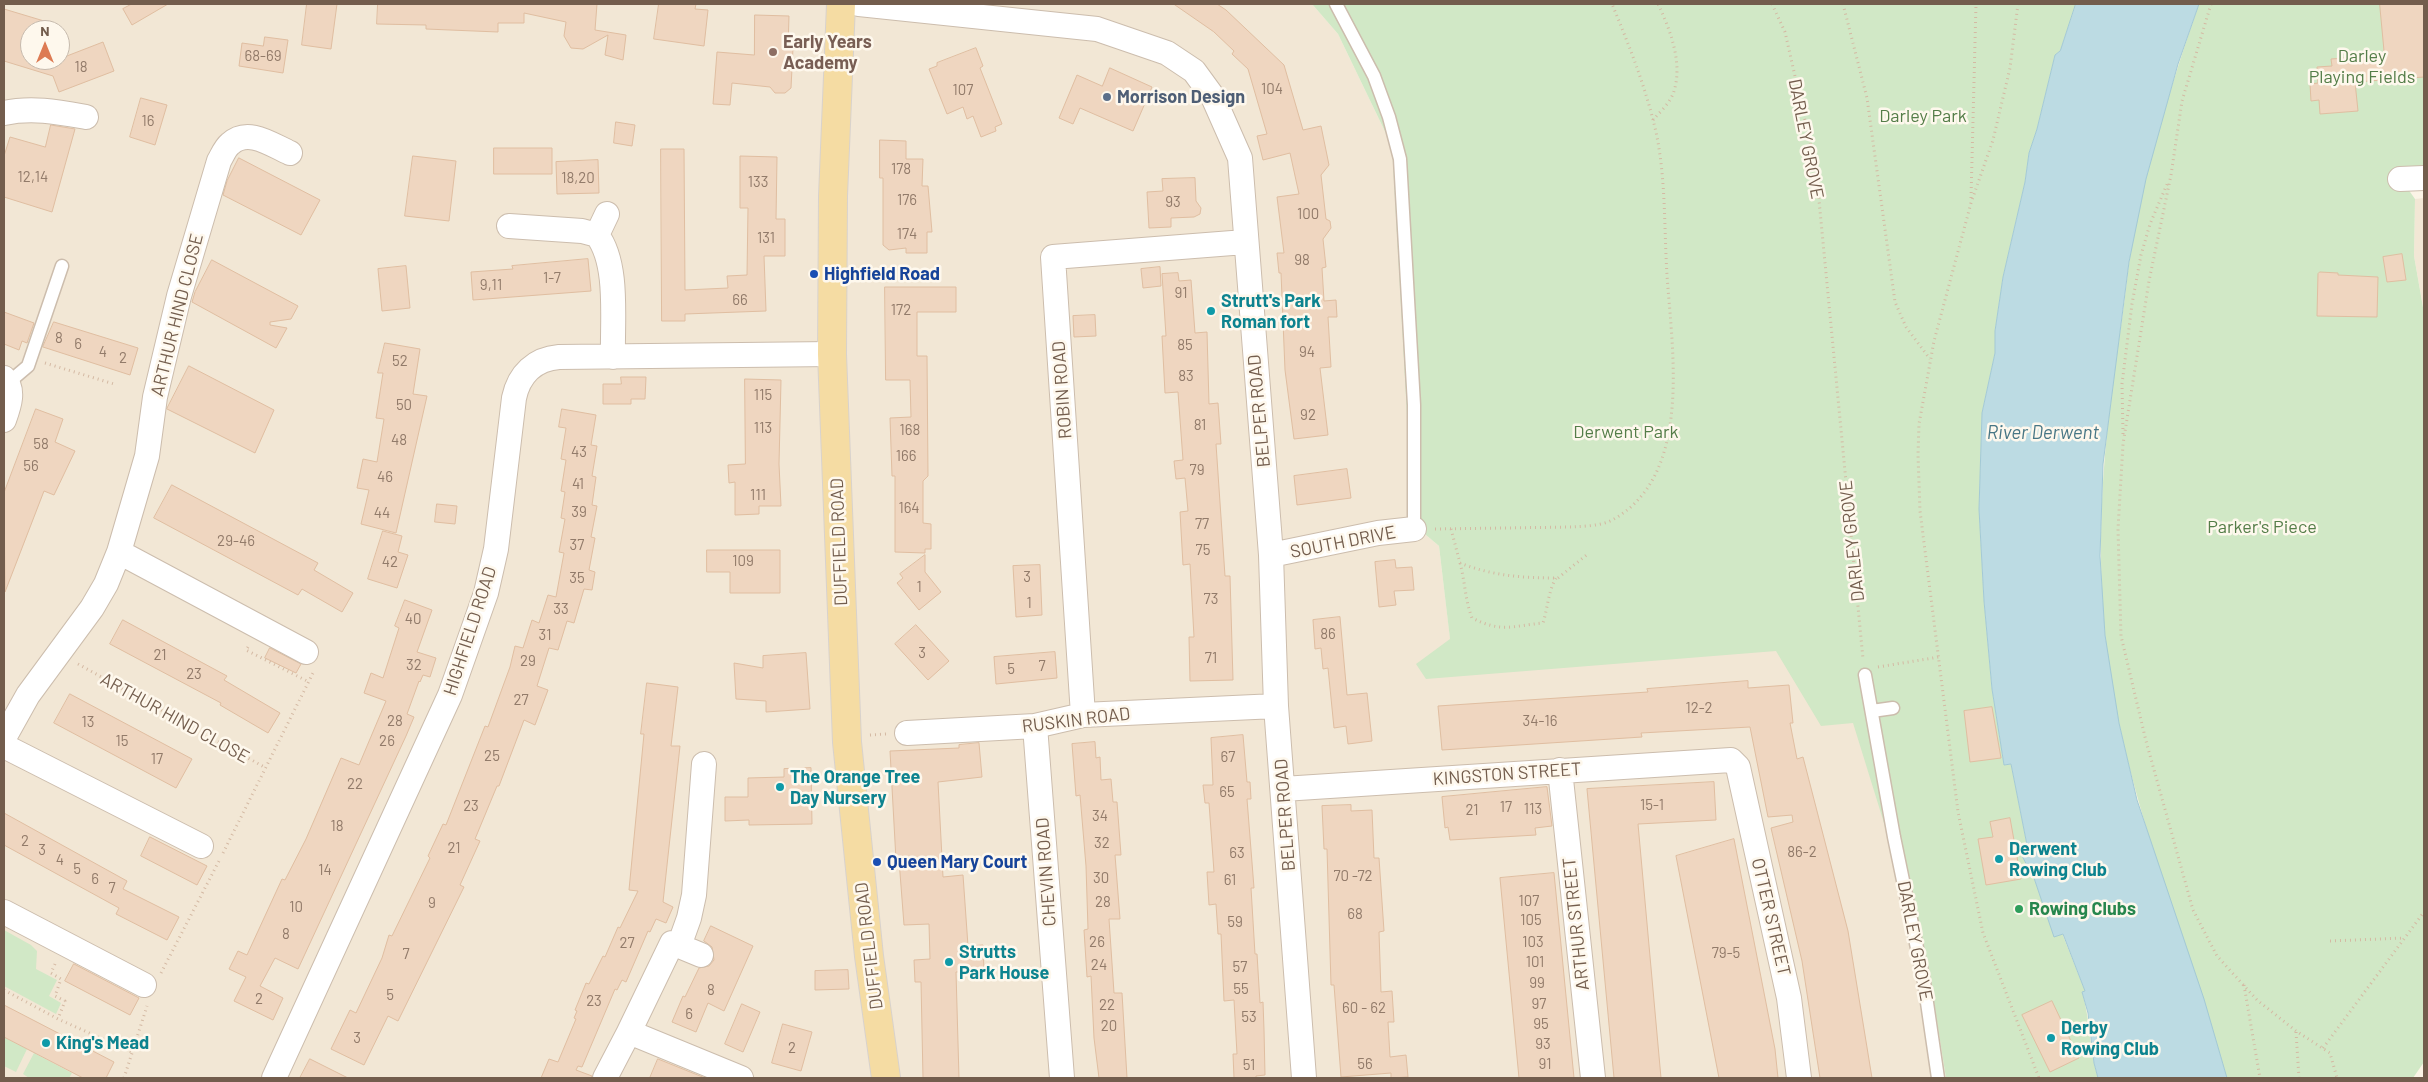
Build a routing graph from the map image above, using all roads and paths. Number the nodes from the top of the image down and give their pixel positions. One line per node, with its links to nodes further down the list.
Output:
1 (841, 4): 22 (main road, DUFFIELD ROAD)
2 (859, 4): 20 (street, BELPER ROAD)
3 (1336, 4): 30 (lane)
4 (1612, 4): 13 (path)
5 (1658, 4): 13 (path)
6 (1772, 4): 40 (path, DARLEY GROVE)
7 (1843, 4): 24 (path)
8 (1976, 4): 18 (path)
9 (2018, 4): 18 (path)
10 (2211, 4): 15 (path)
11 (4, 113): 12 (street)
12 (86, 117)
13 (1653, 121): 31 (path)
14 (290, 153): 32 (street, ARTHUR HIND CLOSE)
15 (2172, 174): 29 (path); 29 (path)
16 (2424, 178): 17 (street)
17 (2400, 180)
18 (1971, 203): 24 (path)
19 (510, 226): 23 (street)
20 (1245, 242): 34 (street, BELPER ROAD); 44 (street, ROBIN ROAD)
21 (62, 266): 26 (lane)
22 (832, 354): 23 (street, HIGHFIELD ROAD); 75 (main road, DUFFIELD ROAD)
23 (613, 357): 72 (street, HIGHFIELD ROAD)
24 (1931, 359): 38 (path)
25 (42, 362): 27 (path)
26 (6, 381): 28 (street)
27 (114, 384)
28 (5, 416)
29 (2124, 444): 63 (path)
30 (1414, 529): 31 (path); 34 (street, SOUTH DRIVE)
31 (1451, 529): 35 (path)
32 (118, 552): 37 (street, ARTHUR HIND CLOSE); 39 (street)
33 (1589, 553): 36 (path)
34 (1271, 555): 41 (street, BELPER ROAD)
35 (1460, 563): 36 (path); 36 (path)
36 (1556, 578)
37 (58, 652): 48 (street, ARTHUR HIND CLOSE); 52 (path, ARTHUR HIND CLOSE)
38 (1940, 657): 40 (path); 81 (path)
39 (311, 659): 52 (path)
40 (1865, 672): 43 (lane, DARLEY GROVE)
41 (1276, 706): 44 (street, RUSKIN ROAD); 54 (street, BELPER ROAD)
42 (1893, 708): 43 (lane)
43 (1872, 711): 80 (lane, DARLEY GROVE)
44 (1083, 715): 45 (street, RUSKIN ROAD)
45 (1035, 726): 46 (street, RUSKIN ROAD); 76 (street, CHEVIN ROAD)
46 (898, 734): 47 (path)
47 (867, 735)
48 (4, 738)
49 (4, 746): 55 (street)
50 (1732, 760): 53 (street, KINGSTON STREET); 79 (street, OTTER STREET)
51 (704, 764): 61 (street)
52 (266, 768): 64 (path)
53 (1560, 770): 54 (street, KINGSTON STREET); 78 (street, ARTHUR STREET)
54 (1283, 788): 77 (street, BELPER ROAD)
55 (201, 846)
56 (4, 912): 60 (street)
57 (2424, 912): 58 (path)
58 (2405, 938): 59 (path); 69 (path)
59 (2330, 941)
60 (64, 945): 64 (street); 66 (path)
61 (679, 946): 62 (street); 68 (street)
62 (700, 955)
63 (2244, 986): 67 (path); 82 (path)
64 (150, 988): 70 (path)
65 (4, 990): 66 (path)
66 (58, 1018): 70 (path)
67 (2296, 1031): 69 (path); 83 (path)
68 (629, 1032): 73 (street); 74 (street)
69 (2323, 1048): 84 (path)
70 (134, 1053): 71 (path)
71 (124, 1078)
72 (274, 1078)
73 (606, 1078)
74 (741, 1078)
75 (886, 1078)
76 (1062, 1078)
77 (1304, 1078)
78 (1593, 1078)
79 (1799, 1078)
80 (1938, 1078)
81 (2039, 1078)
82 (2260, 1078)
83 (2299, 1078)
84 (2337, 1078)

